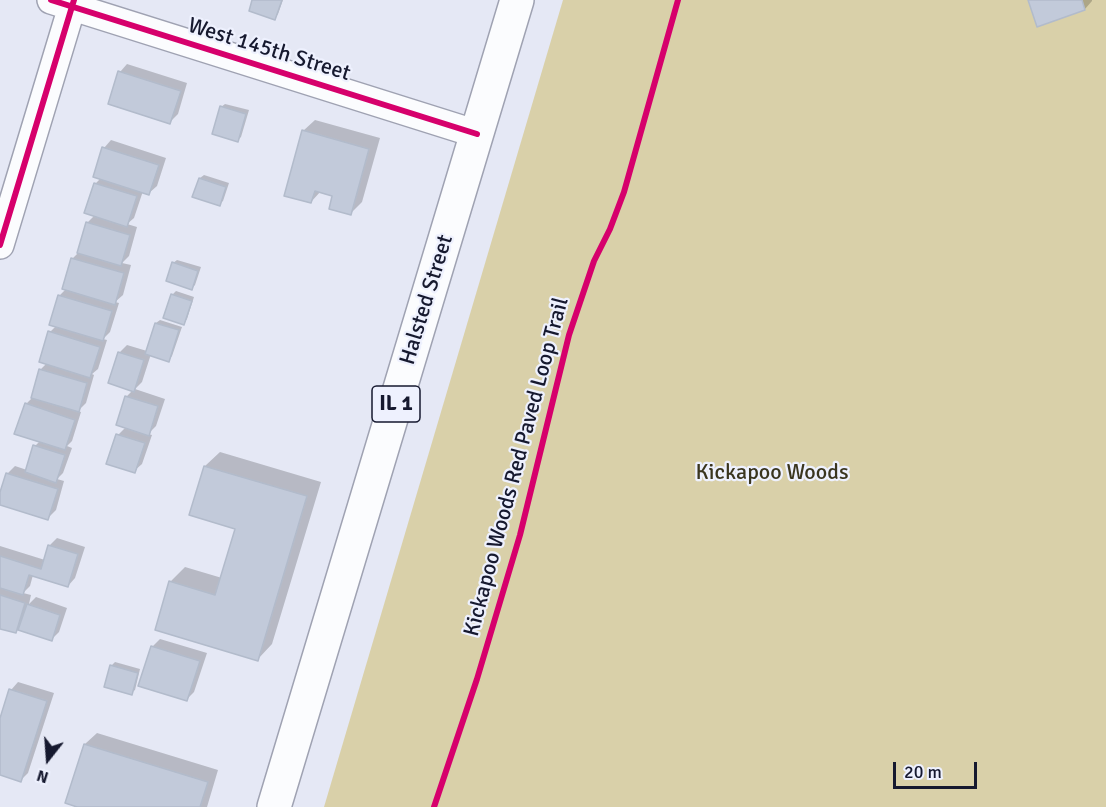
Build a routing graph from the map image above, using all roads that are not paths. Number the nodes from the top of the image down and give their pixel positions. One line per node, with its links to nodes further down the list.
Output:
1 (517, 0): 3 (main road, Halsted Street / IL 1)
2 (66, 2): 3 (street, West 145th Street); 4 (street)
3 (477, 134): 5 (main road, Halsted Street / IL 1)
4 (0, 244)
5 (273, 806)

